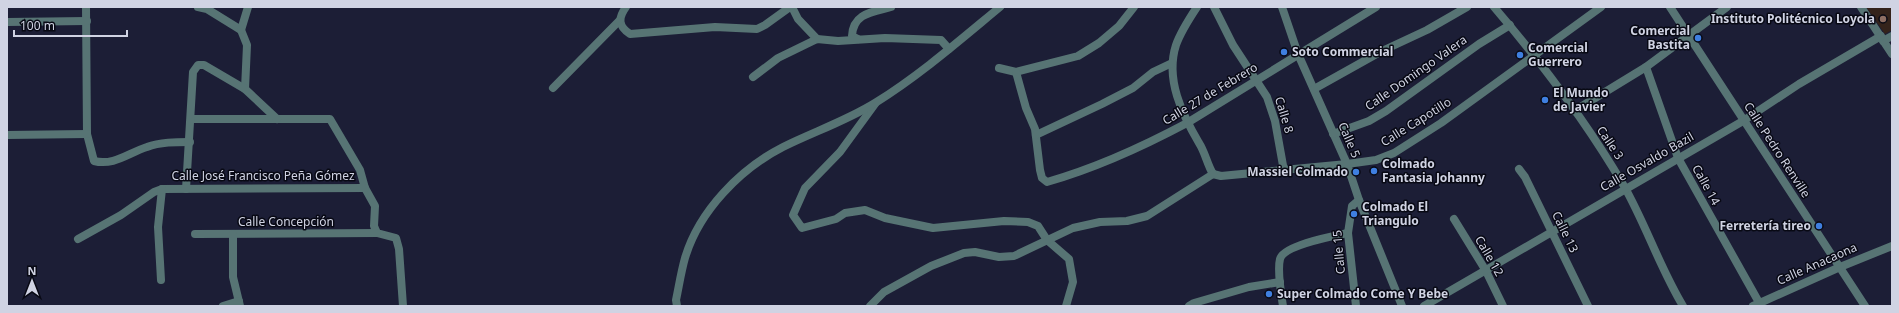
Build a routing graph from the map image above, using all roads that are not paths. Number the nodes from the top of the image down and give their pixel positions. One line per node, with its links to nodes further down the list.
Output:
1 (86, 7): 20 (street)
2 (198, 7): 23 (street)
3 (248, 7): 23 (street)
4 (626, 7): 19 (street)
5 (791, 7): 19 (street); 26 (street)
6 (891, 7): 27 (street)
7 (1000, 7): 29 (street)
8 (1134, 7): 36 (street)
9 (1197, 7): 33 (street)
10 (1214, 7): 38 (street, Calle 8)
11 (1282, 7): 30 (street, Calle 5)
12 (1376, 7): 30 (street, Calle 27 de Febrero)
13 (1467, 7): 41 (street)
14 (1494, 7): 22 (street, Calle 3)
15 (1670, 7): 24 (street, Calle Pedro Renville)
16 (1726, 7): 24 (street)
17 (1861, 7): 28 (street)
18 (1597, 8): 32 (street, Calle Capotillo)
19 (620, 20): 39 (street)
20 (87, 21): 21 (street); 48 (street)
21 (7, 22)
22 (1510, 25): 32 (street, Calle 3); 49 (street, Calle Domingo Valera)
23 (241, 30): 40 (street)
24 (1689, 35): 34 (street); 46 (street, Calle Pedro Renville)
25 (1892, 36): 28 (street, Calle Osvaldo Bazil)
26 (817, 39): 27 (street); 37 (street)
27 (858, 39): 29 (street)
28 (1882, 39): 31 (street); 46 (street, Calle Osvaldo Bazil)
29 (949, 49): 42 (street)
30 (1298, 54): 38 (street, Calle 27 de Febrero); 41 (street, Calle 5)
31 (1892, 54)
32 (1535, 55): 43 (street, Calle 3); 54 (street, Calle Capotillo)
33 (1172, 63): 47 (street); 51 (street)
34 (1646, 67): 43 (street); 53 (street, Calle 14)
35 (1000, 68): 36 (street)
36 (1016, 72): 51 (street)
37 (753, 77)
38 (1254, 80): 47 (street, Calle 27 de Febrero); 56 (street, Calle 8)
39 (553, 88)
40 (245, 89): 44 (street); 45 (street)
41 (1314, 89): 49 (street, Calle 5)
42 (874, 104): 70 (street); 80 (street)
43 (1574, 110): 59 (street, Calle 3)
44 (191, 118): 45 (street); 52 (street)
45 (277, 119): 58 (street)
46 (1743, 121): 53 (street, Calle Osvaldo Bazil); 72 (street, Calle Pedro Renville)
47 (1187, 123): 51 (street, Calle 27 de Febrero); 57 (street)
48 (87, 134): 50 (street); 52 (street)
49 (1333, 134): 54 (street, Calle 5)
50 (7, 135)
51 (1036, 135)
52 (190, 142): 61 (street)
53 (1678, 158): 59 (street, Calle Osvaldo Bazil); 77 (street, Calle 14)
54 (1346, 164): 56 (street, Calle Capotillo); 62 (street, Calle 5)
55 (1519, 169): 64 (street, Calle 13)
56 (1284, 171): 57 (street, Calle Capotillo)
57 (1213, 174): 70 (street)
58 (366, 188): 61 (street, Calle José Francisco Peña Gómez); 65 (street)
59 (1625, 188): 64 (street, Calle Osvaldo Bazil); 90 (street, Calle 3)
60 (162, 189): 61 (street, Calle José Francisco Peña Gómez); 69 (street, Calle José Francisco Peña Gómez); 74 (street)
61 (186, 189)
62 (1359, 200): 66 (street, Calle 15); 86 (street, Calle 5)
63 (1454, 219): 73 (street, Calle 12)
64 (1550, 231): 73 (street, Calle Osvaldo Bazil); 89 (street, Calle 13)
65 (377, 233): 68 (street, Calle Concepción); 79 (street, Calle Concepción)
66 (1348, 233): 75 (street); 85 (street, Calle 15)
67 (196, 234): 68 (street, Calle Concepción)
68 (233, 234): 76 (street)
69 (78, 239)
70 (1047, 240): 81 (street); 82 (street)
71 (1892, 246): 72 (street, Calle Anacaona)
72 (1840, 267): 77 (street, Calle Anacaona); 91 (street, Calle Pedro Renville)
73 (1486, 271): 87 (street, Calle Osvaldo Bazil); 88 (street, Calle 12)
74 (161, 280)
75 (1280, 282): 83 (street); 84 (street)
76 (240, 304): 78 (street)
77 (1758, 305)
78 (223, 306)
79 (403, 306)
80 (677, 306)
81 (870, 306)
82 (1066, 306)
83 (1188, 306)
84 (1283, 306)
85 (1356, 306)
86 (1402, 306)
87 (1424, 306)
88 (1503, 306)
89 (1588, 306)
90 (1683, 306)
91 (1865, 306)

